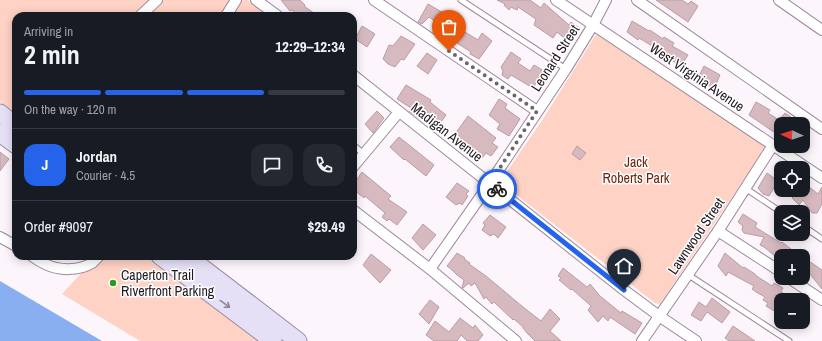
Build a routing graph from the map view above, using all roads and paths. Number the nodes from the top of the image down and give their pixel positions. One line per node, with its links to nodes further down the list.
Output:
1 (157, 0): 10 (street)
2 (236, 0): 11 (street)
3 (256, 0): 12 (street)
4 (374, 0): 17 (street)
5 (461, 0): 15 (lane)
6 (556, 0): 13 (street, West Virginia Avenue)
7 (606, 0): 13 (street, Leonard Street)
8 (638, 0): 21 (street)
9 (779, 0): 14 (street)
10 (144, 12)
11 (228, 12)
12 (272, 12)
13 (593, 25): 15 (street, Leonard Street); 24 (street, West Virginia Avenue)
14 (822, 30)
15 (566, 69): 17 (street, Leonard Street)
16 (357, 78): 18 (street, Madigan Avenue)
17 (537, 111): 29 (street, Leonard Street)
18 (399, 112): 26 (street); 29 (street, Madigan Avenue)
19 (0, 113): 20 (main road)
20 (12, 123)
21 (822, 129)
22 (0, 133): 23 (main road)
23 (12, 142)
24 (773, 145): 28 (street, West Virginia Avenue); 30 (street, Lawnwood Street)
25 (357, 148): 26 (lane)
26 (364, 154): 27 (street)
27 (357, 163)
28 (822, 178)
29 (490, 183): 43 (street, Leonard Street); 47 (street, Madigan Avenue)
30 (745, 188): 31 (lane); 33 (street, Lawnwood Street)
31 (774, 207)
32 (357, 213): 43 (street)
33 (718, 231): 42 (street); 44 (street, Lawnwood Street)
34 (810, 231): 36 (lane)
35 (0, 236): 37 (street)
36 (822, 239)
37 (12, 244)
38 (38, 260): 39 (street)
39 (95, 260)
40 (165, 260): 48 (main road, one-way to 48)
41 (192, 260): 49 (main road)
42 (774, 267)
43 (430, 269): 50 (street)
44 (687, 274): 47 (street, Lawnwood Street); 53 (lane)
45 (800, 285): 46 (street)
46 (822, 300)
47 (659, 316): 51 (street, Lawnwood Street); 52 (street, Madigan Avenue)
48 (274, 341)
49 (298, 341)
50 (516, 341)
51 (642, 341)
52 (696, 341)
53 (789, 341)

